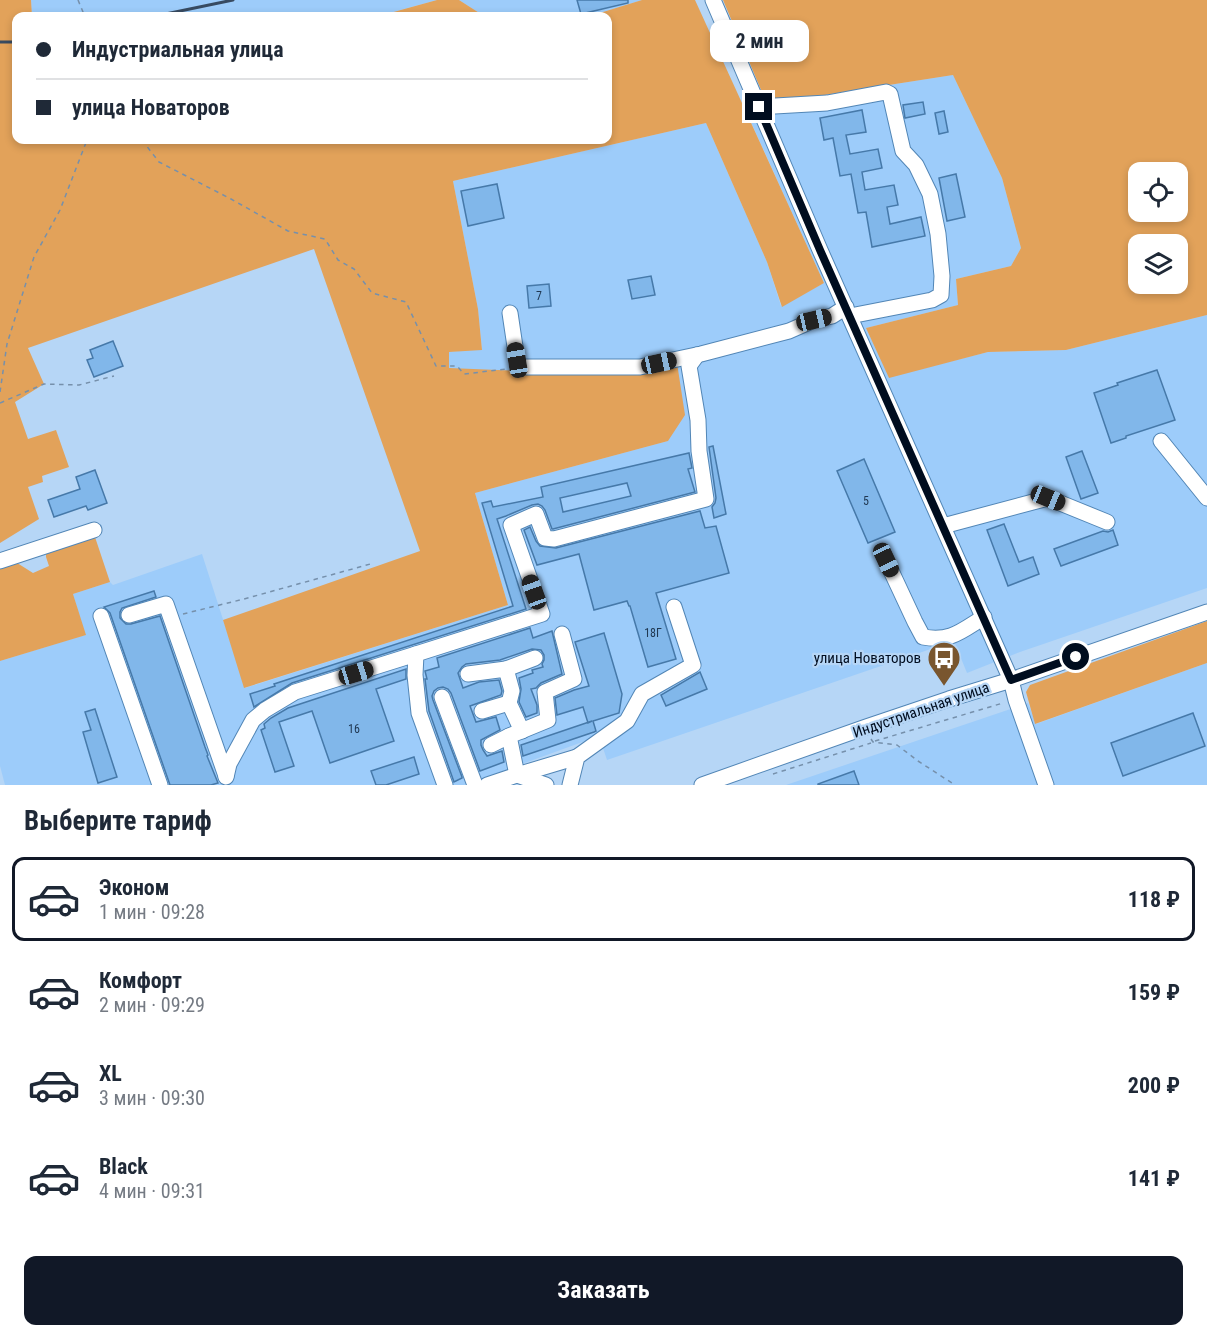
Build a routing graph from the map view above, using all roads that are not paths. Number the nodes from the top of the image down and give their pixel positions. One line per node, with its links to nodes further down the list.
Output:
1 (713, 0): 2 (street)
2 (759, 107): 3 (street); 3 (street)
3 (848, 311): 5 (street); 9 (street)
4 (510, 313): 5 (street)
5 (697, 355): 19 (street)
6 (1161, 441): 7 (street)
7 (1207, 498)
8 (1107, 522): 9 (street)
9 (943, 526): 17 (street)
10 (94, 530): 12 (street)
11 (886, 560): 17 (street)
12 (0, 561)
13 (674, 607): 29 (street)
14 (1207, 612): 23 (street, Индустриальная улица)
15 (129, 615): 31 (street)
16 (101, 616): 32 (street)
17 (984, 618): 23 (street)
18 (562, 634): 27 (street)
19 (416, 654): 31 (street); 33 (street)
20 (534, 658): 21 (street)
21 (506, 669): 22 (street); 25 (street)
22 (468, 674)
23 (1011, 680): 38 (street, Индустриальная улица); 39 (street)
24 (442, 698): 34 (street)
25 (509, 703): 26 (street); 27 (street)
26 (482, 711)
27 (515, 734): 28 (street); 30 (street)
28 (491, 745)
29 (577, 757): 30 (street); 37 (street)
30 (517, 775): 35 (street); 36 (street)
31 (227, 781)
32 (160, 785)
33 (445, 785)
34 (475, 785)
35 (487, 785)
36 (546, 785)
37 (570, 785)
38 (702, 785)
39 (1046, 785)

